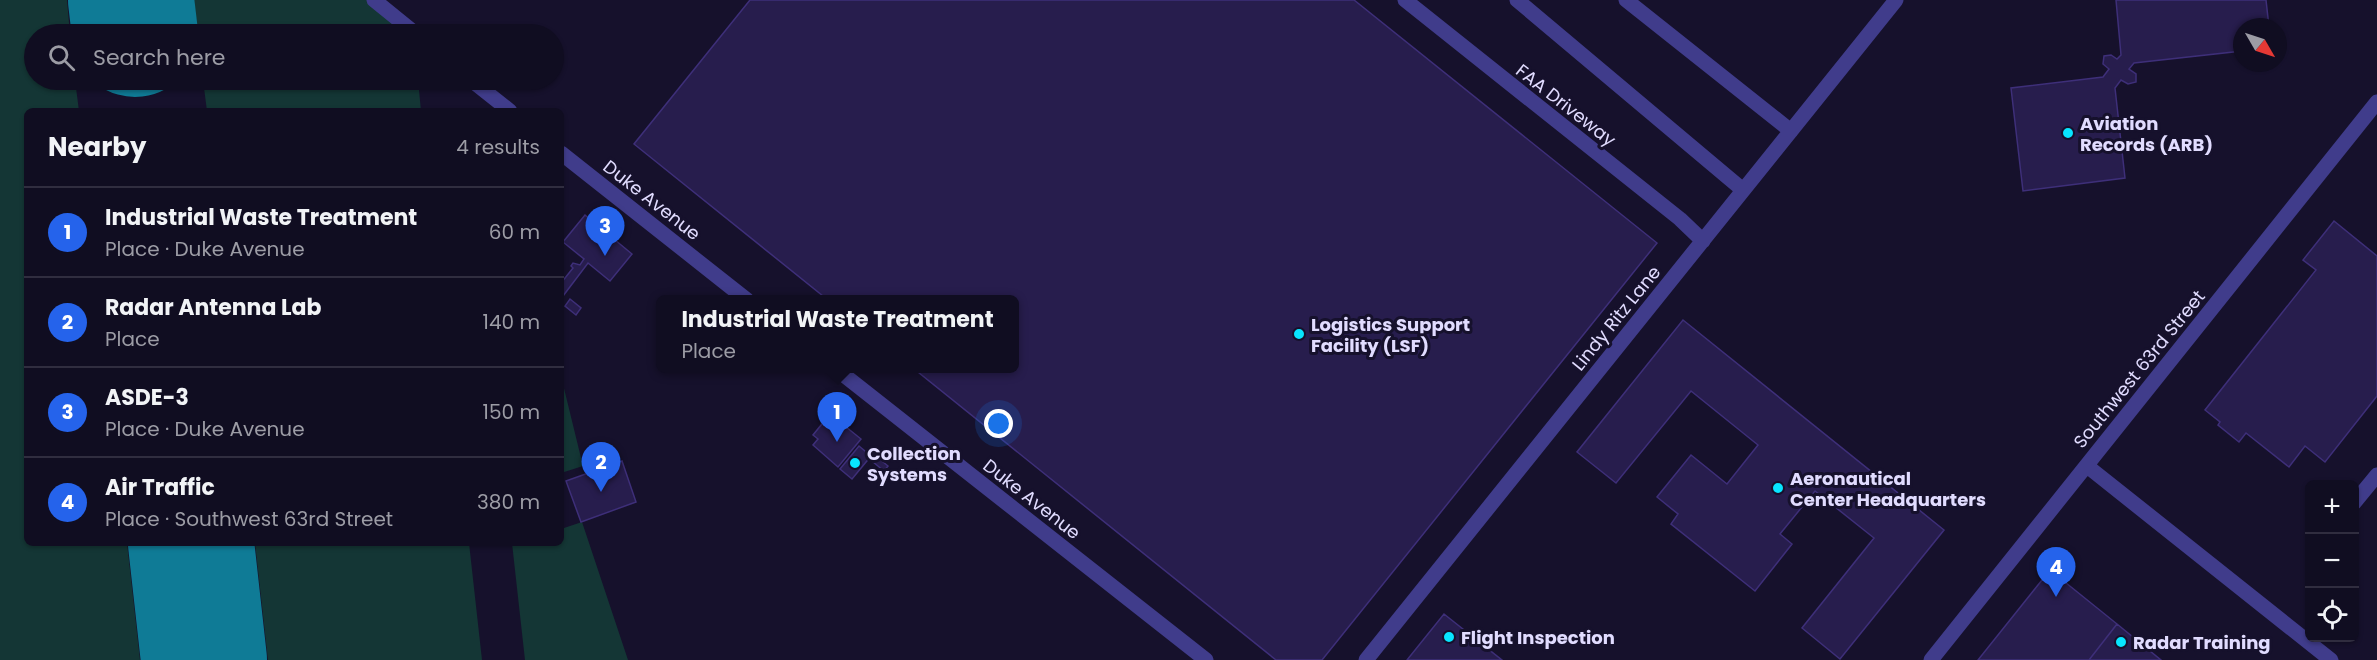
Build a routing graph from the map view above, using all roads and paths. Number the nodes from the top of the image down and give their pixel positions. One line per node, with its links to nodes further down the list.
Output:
1 (374, 0): 6 (street)
2 (1405, 0): 13 (street, FAA Driveway)
3 (1517, 0): 12 (street)
4 (1626, 0): 10 (street)
5 (1896, 0): 10 (street, Lindy Ritz Lane)
6 (404, 24)
7 (484, 90): 9 (street)
8 (2377, 102): 16 (street, Southwest 63rd Street)
9 (506, 108)
10 (1791, 131): 12 (street, Lindy Ritz Lane)
11 (564, 155): 14 (street, Duke Avenue)
12 (1743, 190): 13 (street, Lindy Ritz Lane)
13 (1702, 241): 20 (street, Lindy Ritz Lane)
14 (741, 295)
15 (840, 373): 19 (street, Duke Avenue)
16 (2087, 466): 21 (street, Southwest 63rd Street); 22 (street)
17 (2377, 475): 18 (street)
18 (2359, 498)
19 (1206, 660)
20 (1365, 660)
21 (1931, 660)
22 (2331, 660)

